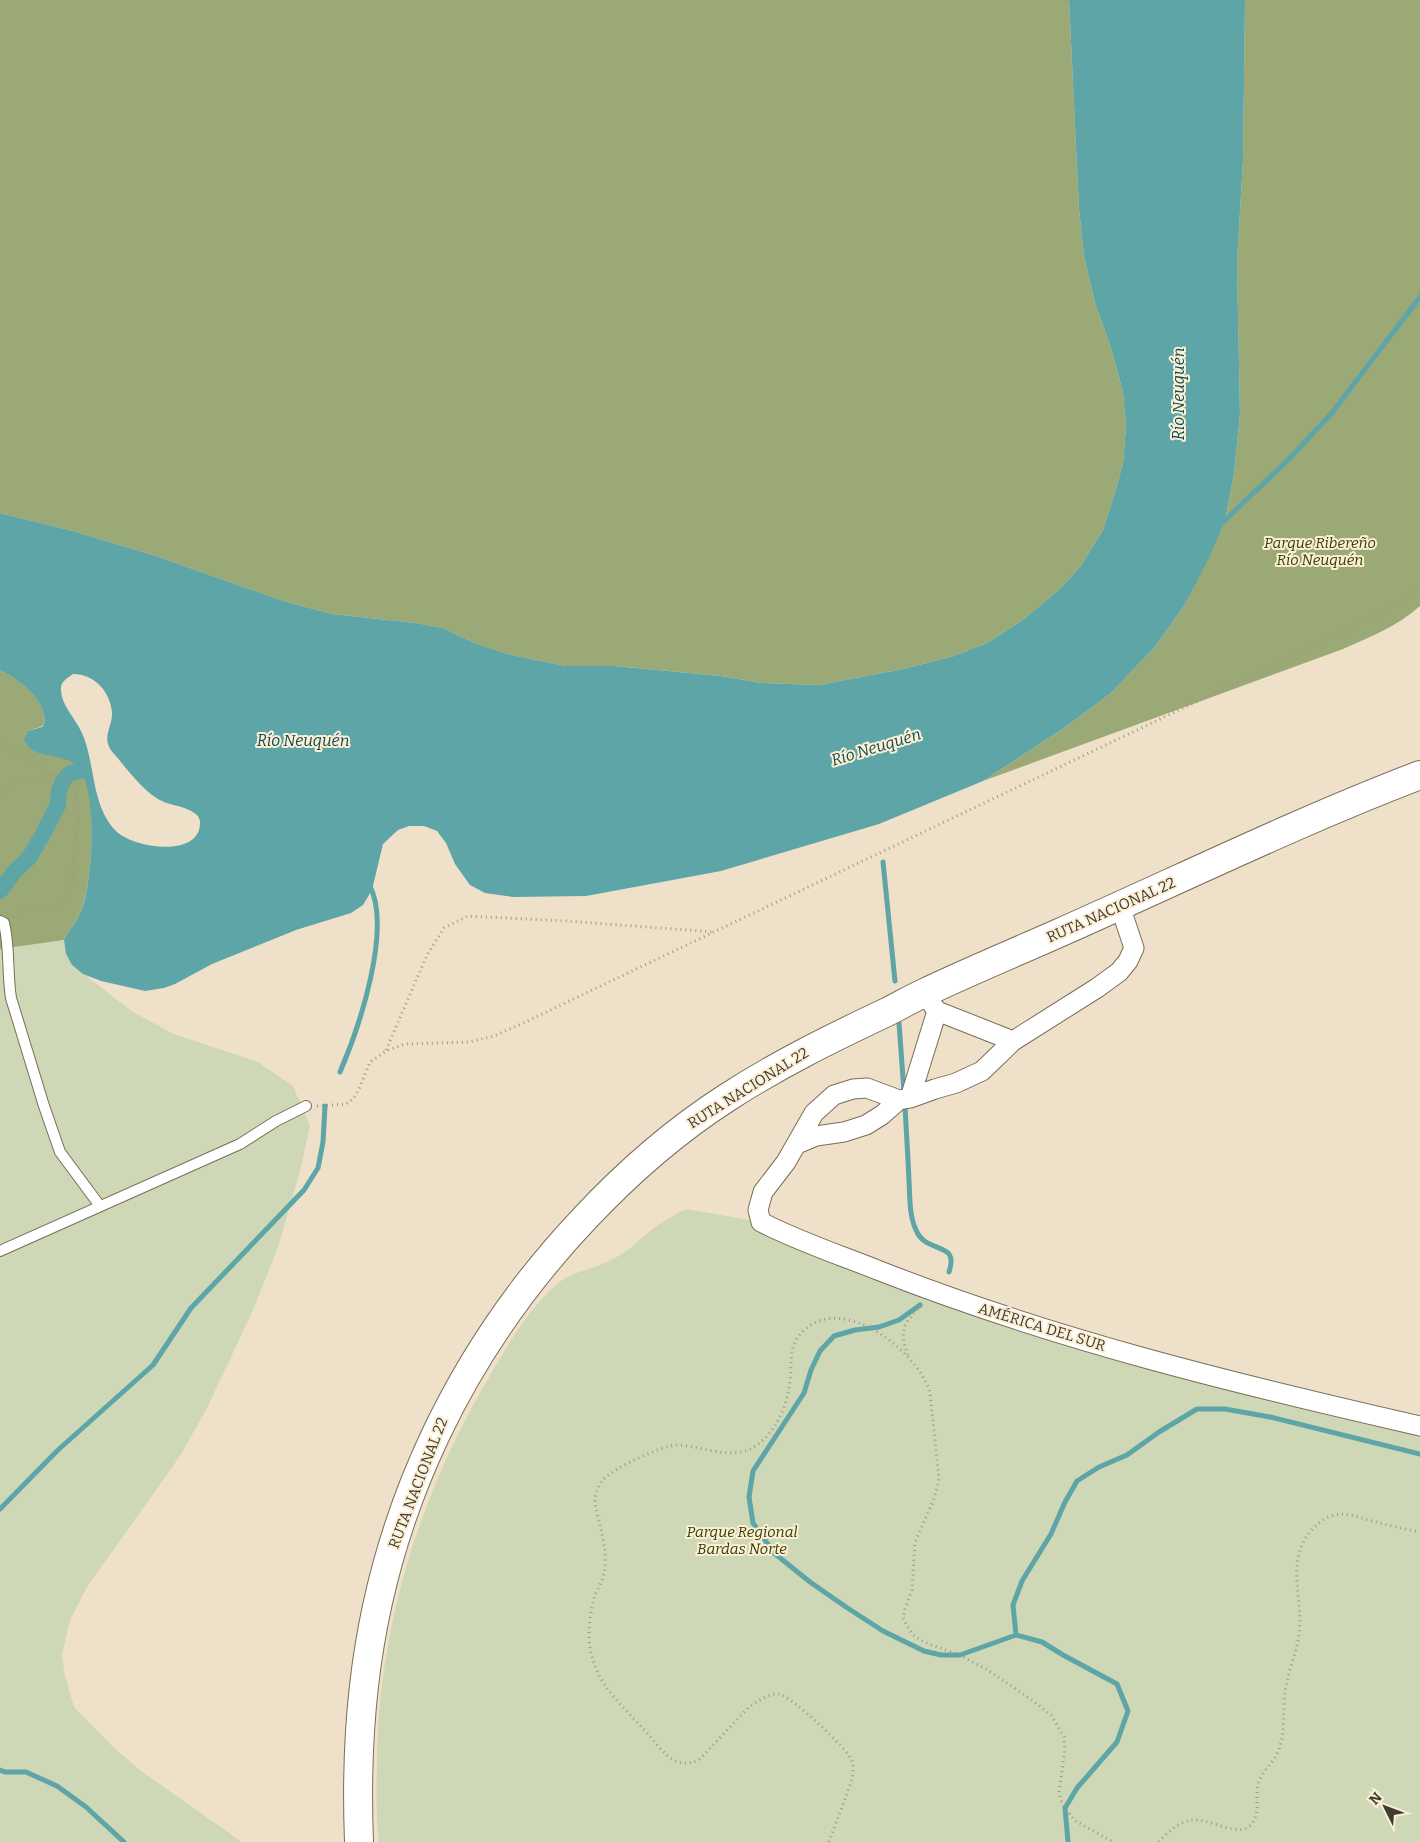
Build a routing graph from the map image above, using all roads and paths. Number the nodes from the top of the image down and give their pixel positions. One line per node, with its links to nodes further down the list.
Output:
1 (1420, 587): 8 (path)
2 (0, 741): 3 (path)
3 (55, 774): 5 (path); 7 (path)
4 (1420, 775): 6 (highway, RUTA NACIONAL 22)
5 (0, 795)
6 (1120, 906): 9 (highway, RUTA NACIONAL 22); 10 (street)
7 (2, 922): 15 (lane)
8 (714, 932): 11 (path); 11 (path)
9 (930, 1002): 10 (street); 12 (street); 21 (highway, RUTA NACIONAL 22)
10 (1013, 1041): 12 (street)
11 (386, 1051): 13 (path)
12 (904, 1099): 14 (street); 14 (street, AMÉRICA DEL SUR)
13 (306, 1106): 15 (lane)
14 (797, 1144): 17 (street, AMÉRICA DEL SUR)
15 (100, 1206): 16 (lane)
16 (0, 1251)
17 (934, 1293): 18 (path); 19 (street, AMÉRICA DEL SUR)
18 (910, 1358): 22 (path); 23 (path)
19 (1420, 1426)
20 (1420, 1532): 24 (path)
21 (358, 1842)
22 (829, 1842)
23 (1113, 1842)
24 (1159, 1842)

